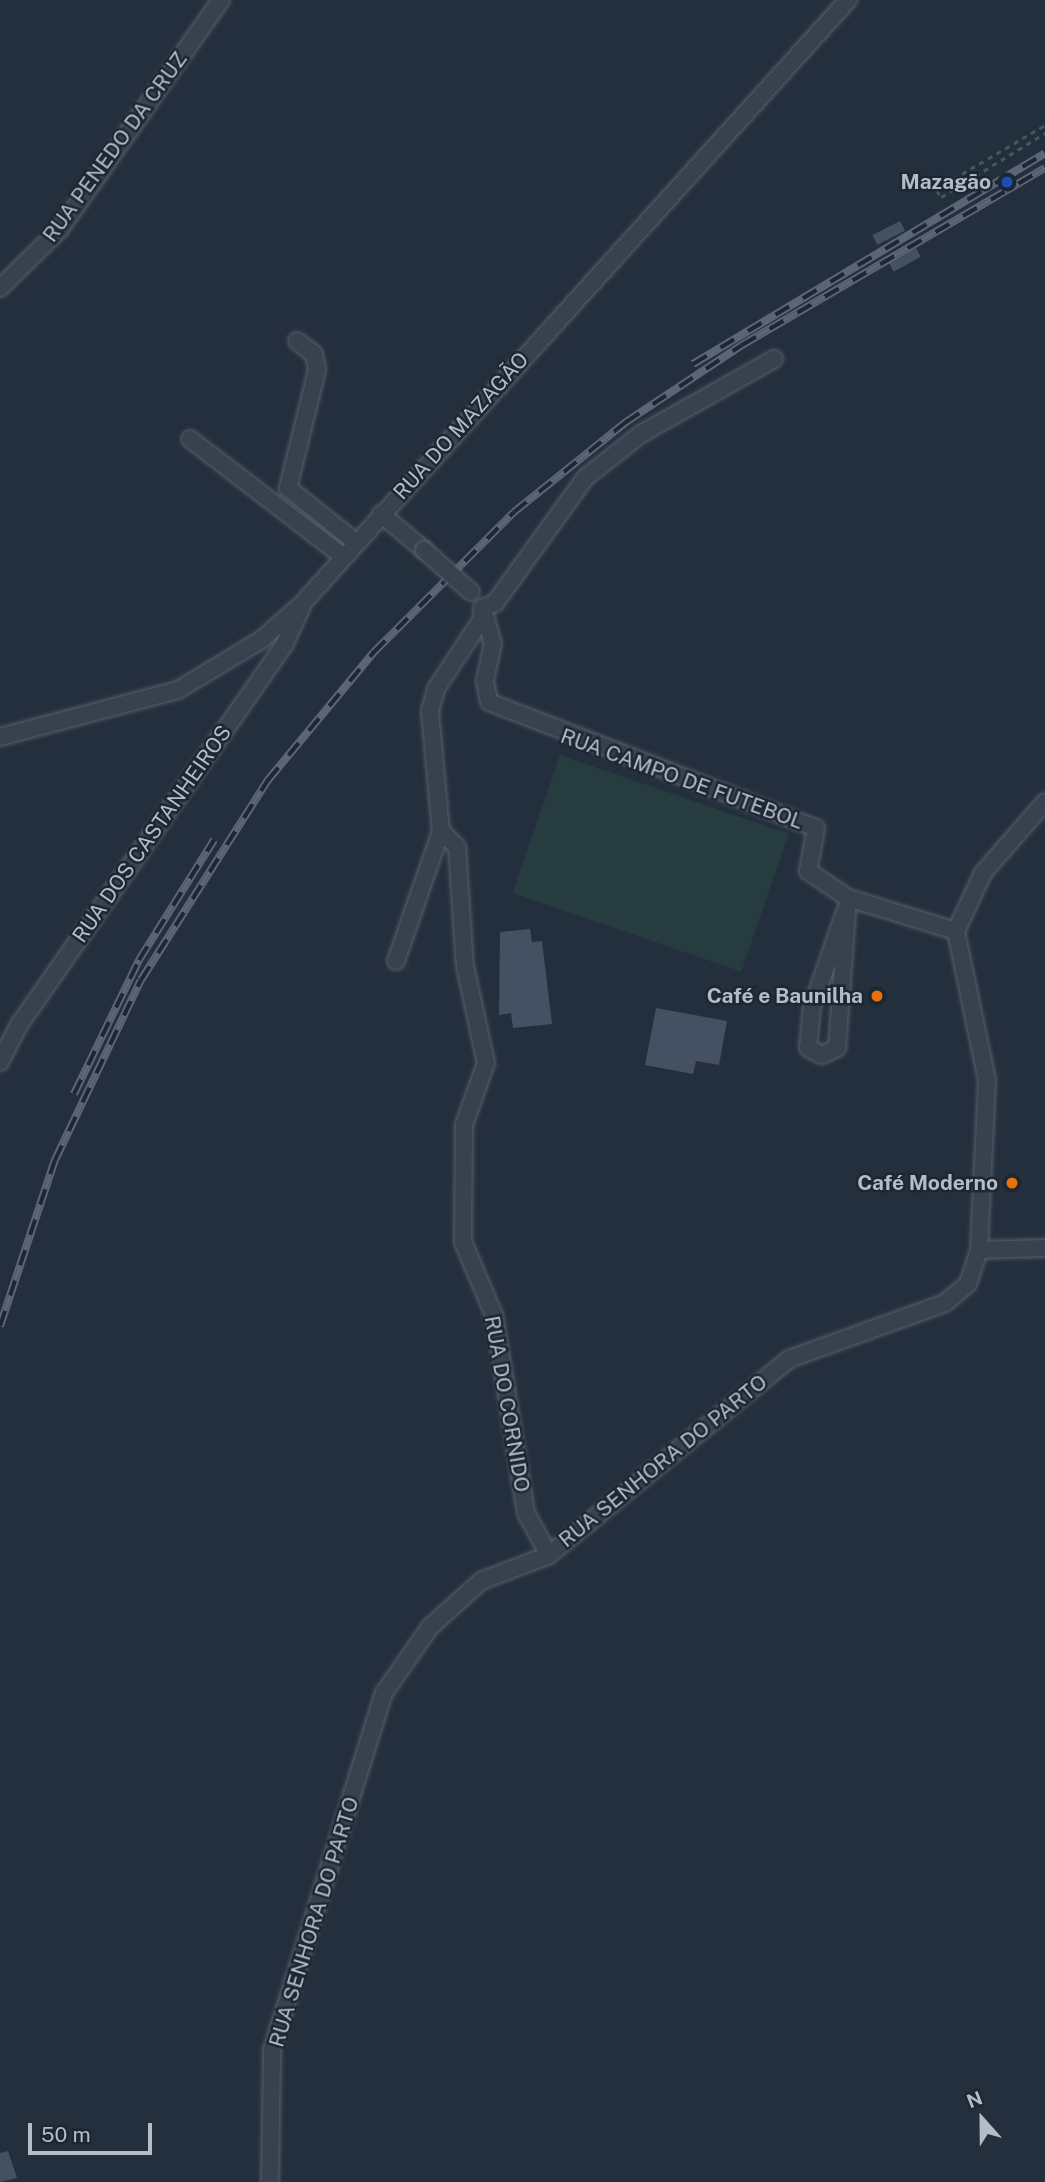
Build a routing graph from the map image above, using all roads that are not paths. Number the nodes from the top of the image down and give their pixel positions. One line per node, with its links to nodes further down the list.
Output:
1 (221, 0): 3 (street, RUA PENEDO DA CRUZ)
2 (848, 0): 7 (street, RUA DO MAZAGÃO)
3 (0, 288)
4 (297, 341): 8 (street)
5 (774, 359): 11 (street, RUA DO CORNIDO)
6 (190, 439): 9 (street)
7 (381, 514): 8 (street, RUA DO MAZAGÃO); 11 (street, bridge)
8 (357, 543): 9 (street, RUA DO MAZAGÃO)
9 (344, 557): 10 (street, RUA DO MAZAGÃO)
10 (301, 605): 12 (street, RUA DO MAZAGÃO); 18 (street, RUA DOS CASTANHEIROS)
11 (482, 608): 14 (street, RUA DO CORNIDO); 15 (street, RUA CAMPO DE FUTEBOL)
12 (0, 737)
13 (1045, 802): 16 (street)
14 (441, 831): 17 (street); 21 (street, RUA DO CORNIDO)
15 (847, 905): 15 (street); 16 (street, RUA CAMPO DE FUTEBOL)
16 (956, 931): 20 (street, RUA SENHORA DO PARTO)
17 (396, 961)
18 (0, 1062)
19 (1045, 1248): 20 (street)
20 (979, 1250): 21 (street, RUA SENHORA DO PARTO)
21 (549, 1555): 22 (street, RUA SENHORA DO PARTO)
22 (270, 2182)

